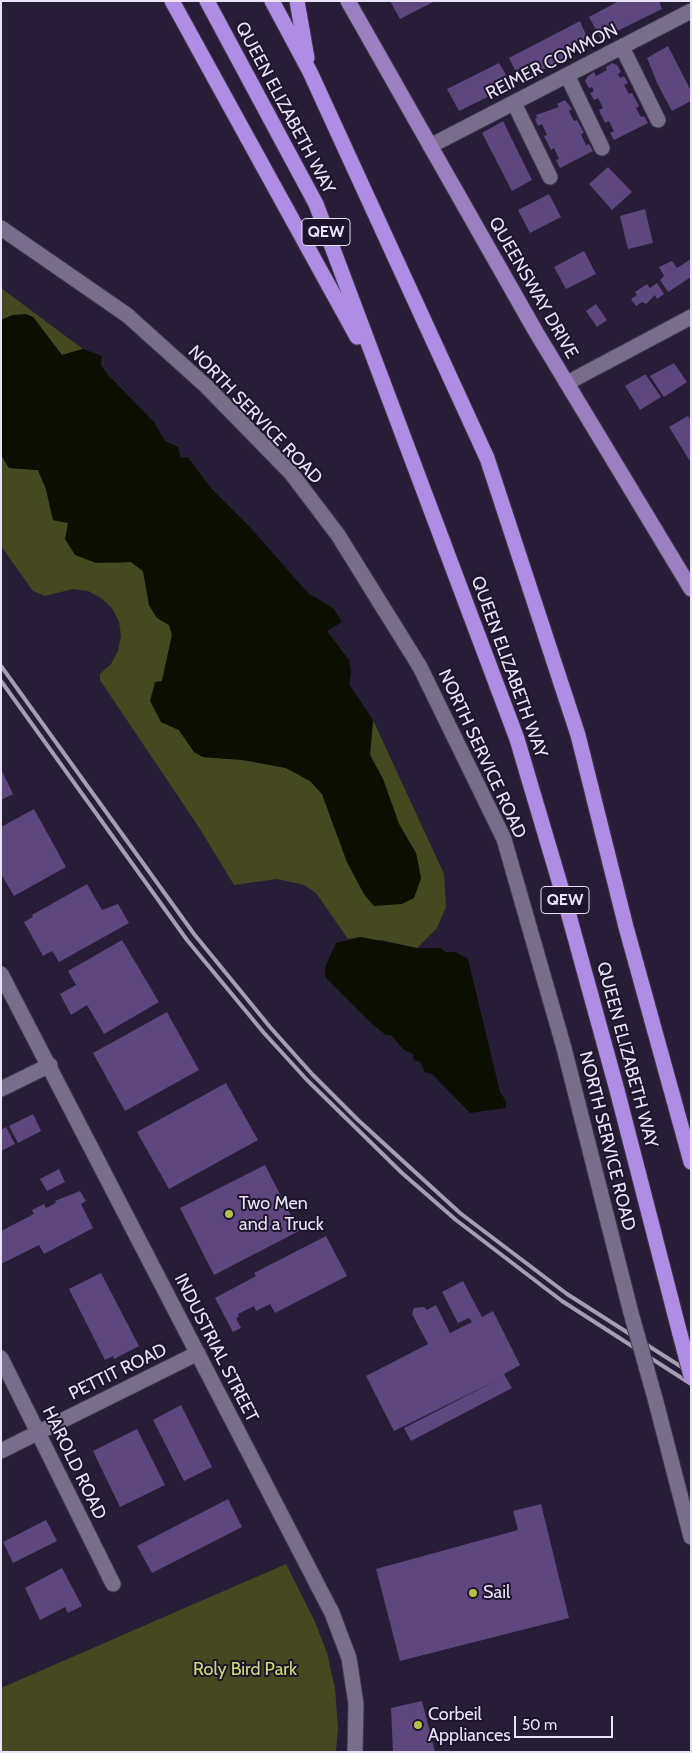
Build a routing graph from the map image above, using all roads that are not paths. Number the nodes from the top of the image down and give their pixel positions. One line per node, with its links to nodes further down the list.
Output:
1 (172, 1): 18 (highway)
2 (206, 1): 18 (highway, QUEEN ELIZABETH WAY / QEW)
3 (272, 1): 8 (highway, QUEEN ELIZABETH WAY / QEW)
4 (297, 1): 8 (highway)
5 (348, 1): 12 (main road, QUEENSWAY DRIVE)
6 (691, 11): 7 (street, REIMER COMMON)
7 (622, 47): 9 (street, REIMER COMMON); 11 (street)
8 (310, 72): 23 (highway, QUEEN ELIZABETH WAY / QEW)
9 (567, 75): 10 (street, REIMER COMMON); 13 (street)
10 (514, 103): 12 (street, REIMER COMMON); 14 (street)
11 (658, 120)
12 (430, 146): 17 (main road, QUEENSWAY DRIVE)
13 (602, 148)
14 (550, 177)
15 (1, 228): 29 (street, NORTH SERVICE ROAD, bridge)
16 (691, 317): 17 (street)
17 (567, 383): 19 (main road, QUEENSWAY DRIVE)
18 (418, 476): 26 (highway, QUEEN ELIZABETH WAY / QEW, bridge)
19 (691, 589)
20 (1, 974): 21 (street, INDUSTRIAL STREET)
21 (50, 1065): 22 (street); 24 (street, INDUSTRIAL STREET)
22 (1, 1089)
23 (691, 1162)
24 (198, 1353): 27 (street, PETTIT ROAD); 31 (street, INDUSTRIAL STREET)
25 (1, 1358): 27 (street, HAROLD ROAD)
26 (691, 1376)
27 (38, 1432): 28 (street, PETTIT ROAD); 30 (street, HAROLD ROAD)
28 (1, 1451)
29 (691, 1537)
30 (113, 1584)
31 (356, 1752)

